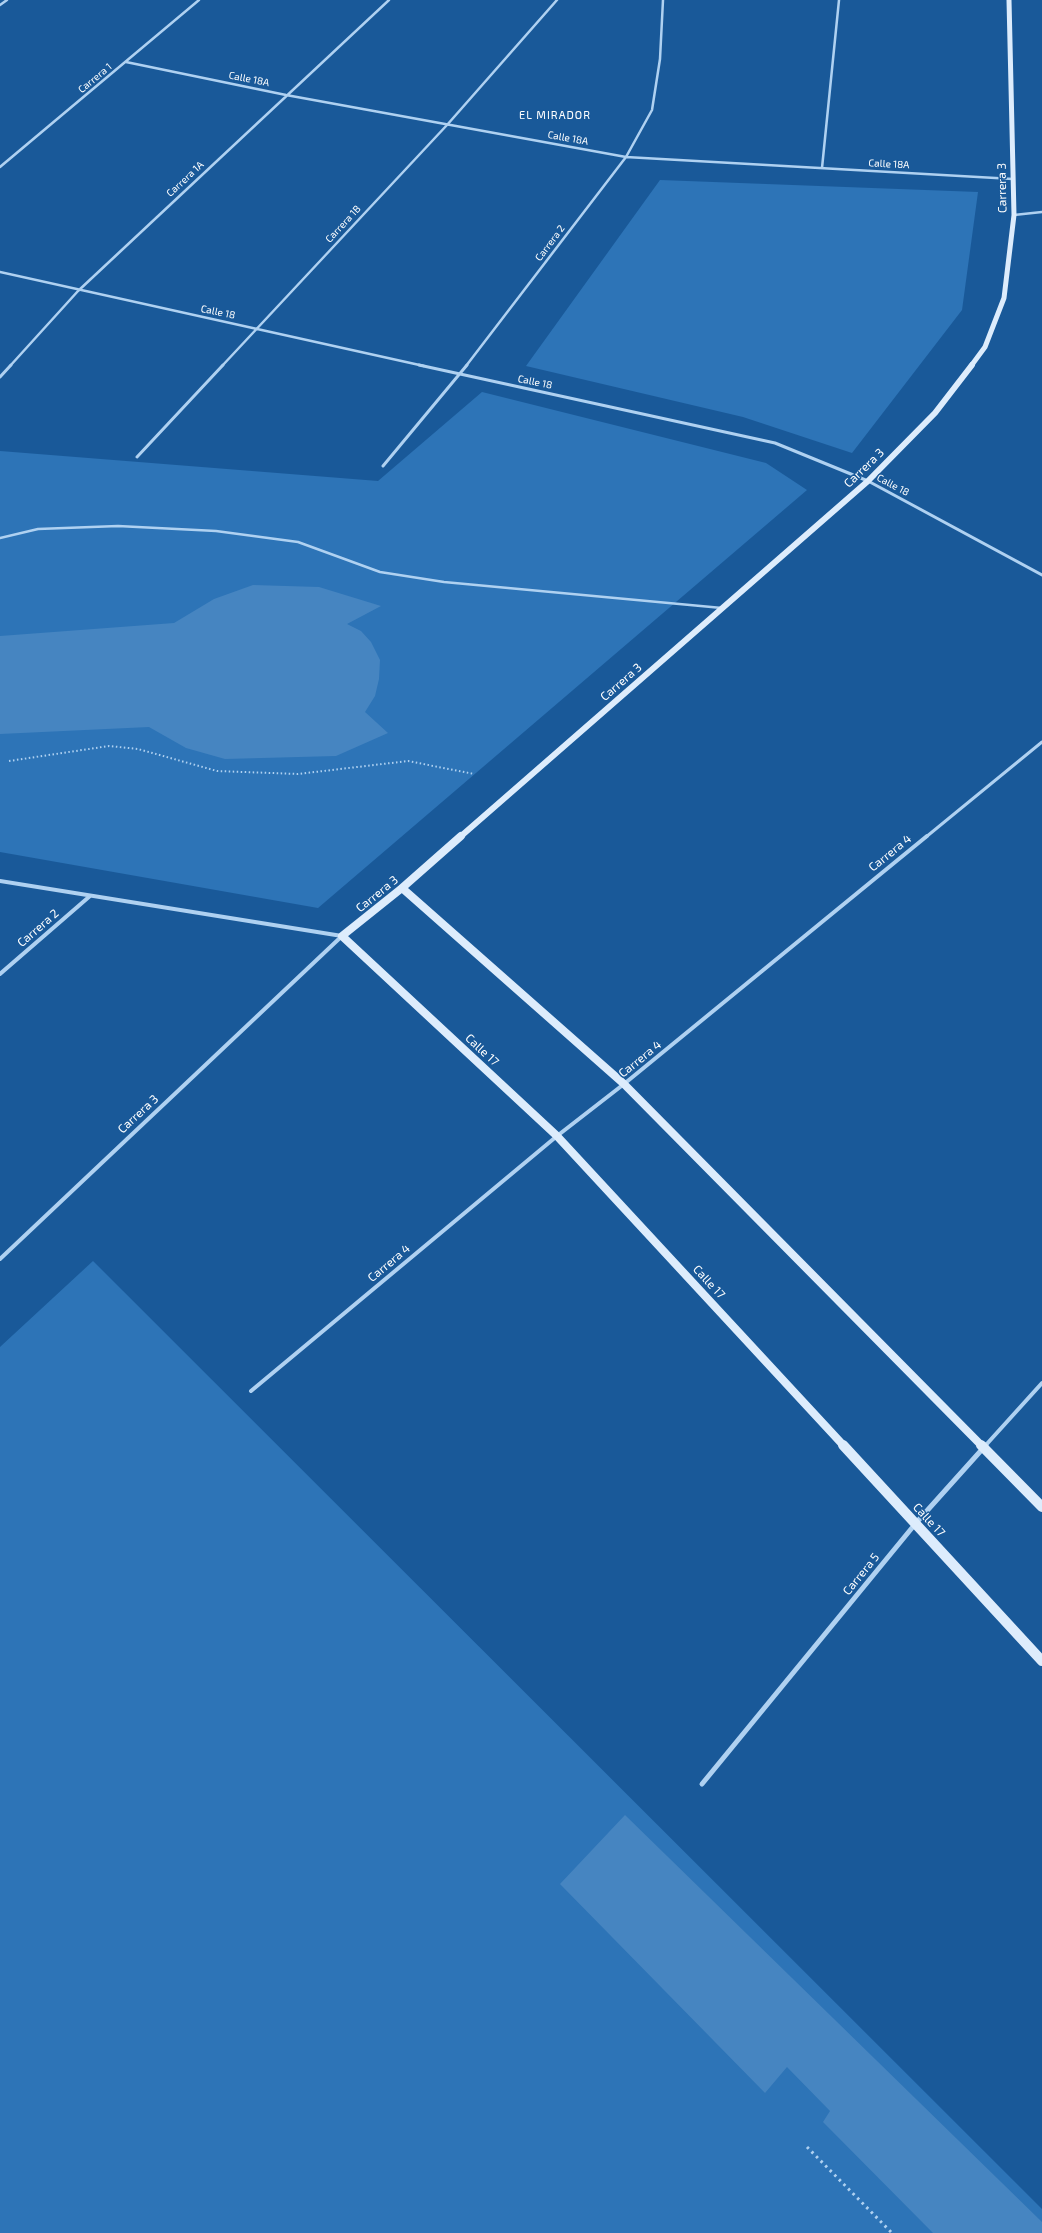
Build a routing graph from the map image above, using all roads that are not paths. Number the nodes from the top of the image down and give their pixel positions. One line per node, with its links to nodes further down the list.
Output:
1 (7, 0): 8 (street)
2 (199, 0): 9 (street, Carrera 1)
3 (389, 0): 10 (street, Carrera 1A)
4 (557, 0): 11 (street, Carrera 1B)
5 (664, 0): 12 (street, Carrera 2)
6 (839, 0): 14 (street)
7 (1009, 0): 15 (street, Carrera 3)
8 (0, 5)
9 (126, 62): 10 (street, Calle 18A); 13 (street, Carrera 1)
10 (286, 95): 11 (street, Calle 18A); 19 (street, Carrera 1A)
11 (447, 125): 12 (street, Calle 18A); 20 (street, Carrera 1B)
12 (626, 156): 14 (street, Calle 18A); 21 (street, Carrera 2)
13 (0, 167)
14 (822, 168): 15 (street, Calle 18A)
15 (1013, 179): 17 (street, Carrera 3)
16 (1042, 212): 17 (street)
17 (1014, 216): 25 (street, Carrera 3)
18 (0, 272): 19 (street, Calle 18)
19 (78, 291): 20 (street, Calle 18); 22 (street, Carrera 1A)
20 (257, 328): 21 (street, Calle 18); 23 (street, Carrera 1B)
21 (460, 374): 24 (street, Carrera 2); 25 (street, Calle 18)
22 (0, 377)
23 (137, 457)
24 (383, 466)
25 (868, 481): 27 (street, Calle 18); 28 (street, Carrera 3)
26 (0, 538): 28 (lane)
27 (1042, 575)
28 (722, 608): 31 (street, Carrera 3)
29 (1042, 742): 35 (street, Carrera 4)
30 (0, 881): 32 (street)
31 (402, 888): 33 (street, Carrera 3); 35 (street)
32 (90, 896): 33 (street); 34 (street, Carrera 2)
33 (342, 936): 36 (street, Calle 17); 37 (street, Carrera 3)
34 (0, 974)
35 (624, 1084): 36 (street, Carrera 4); 40 (street)
36 (557, 1136): 39 (street, Carrera 4); 42 (street, Calle 17)
37 (0, 1259)
38 (1042, 1383): 40 (street, Carrera 5)
39 (251, 1391)
40 (983, 1446): 41 (street); 42 (street, Carrera 5)
41 (1042, 1507)
42 (916, 1523): 43 (street, Calle 17); 44 (street, Carrera 5)
43 (1042, 1661)
44 (702, 1784)

